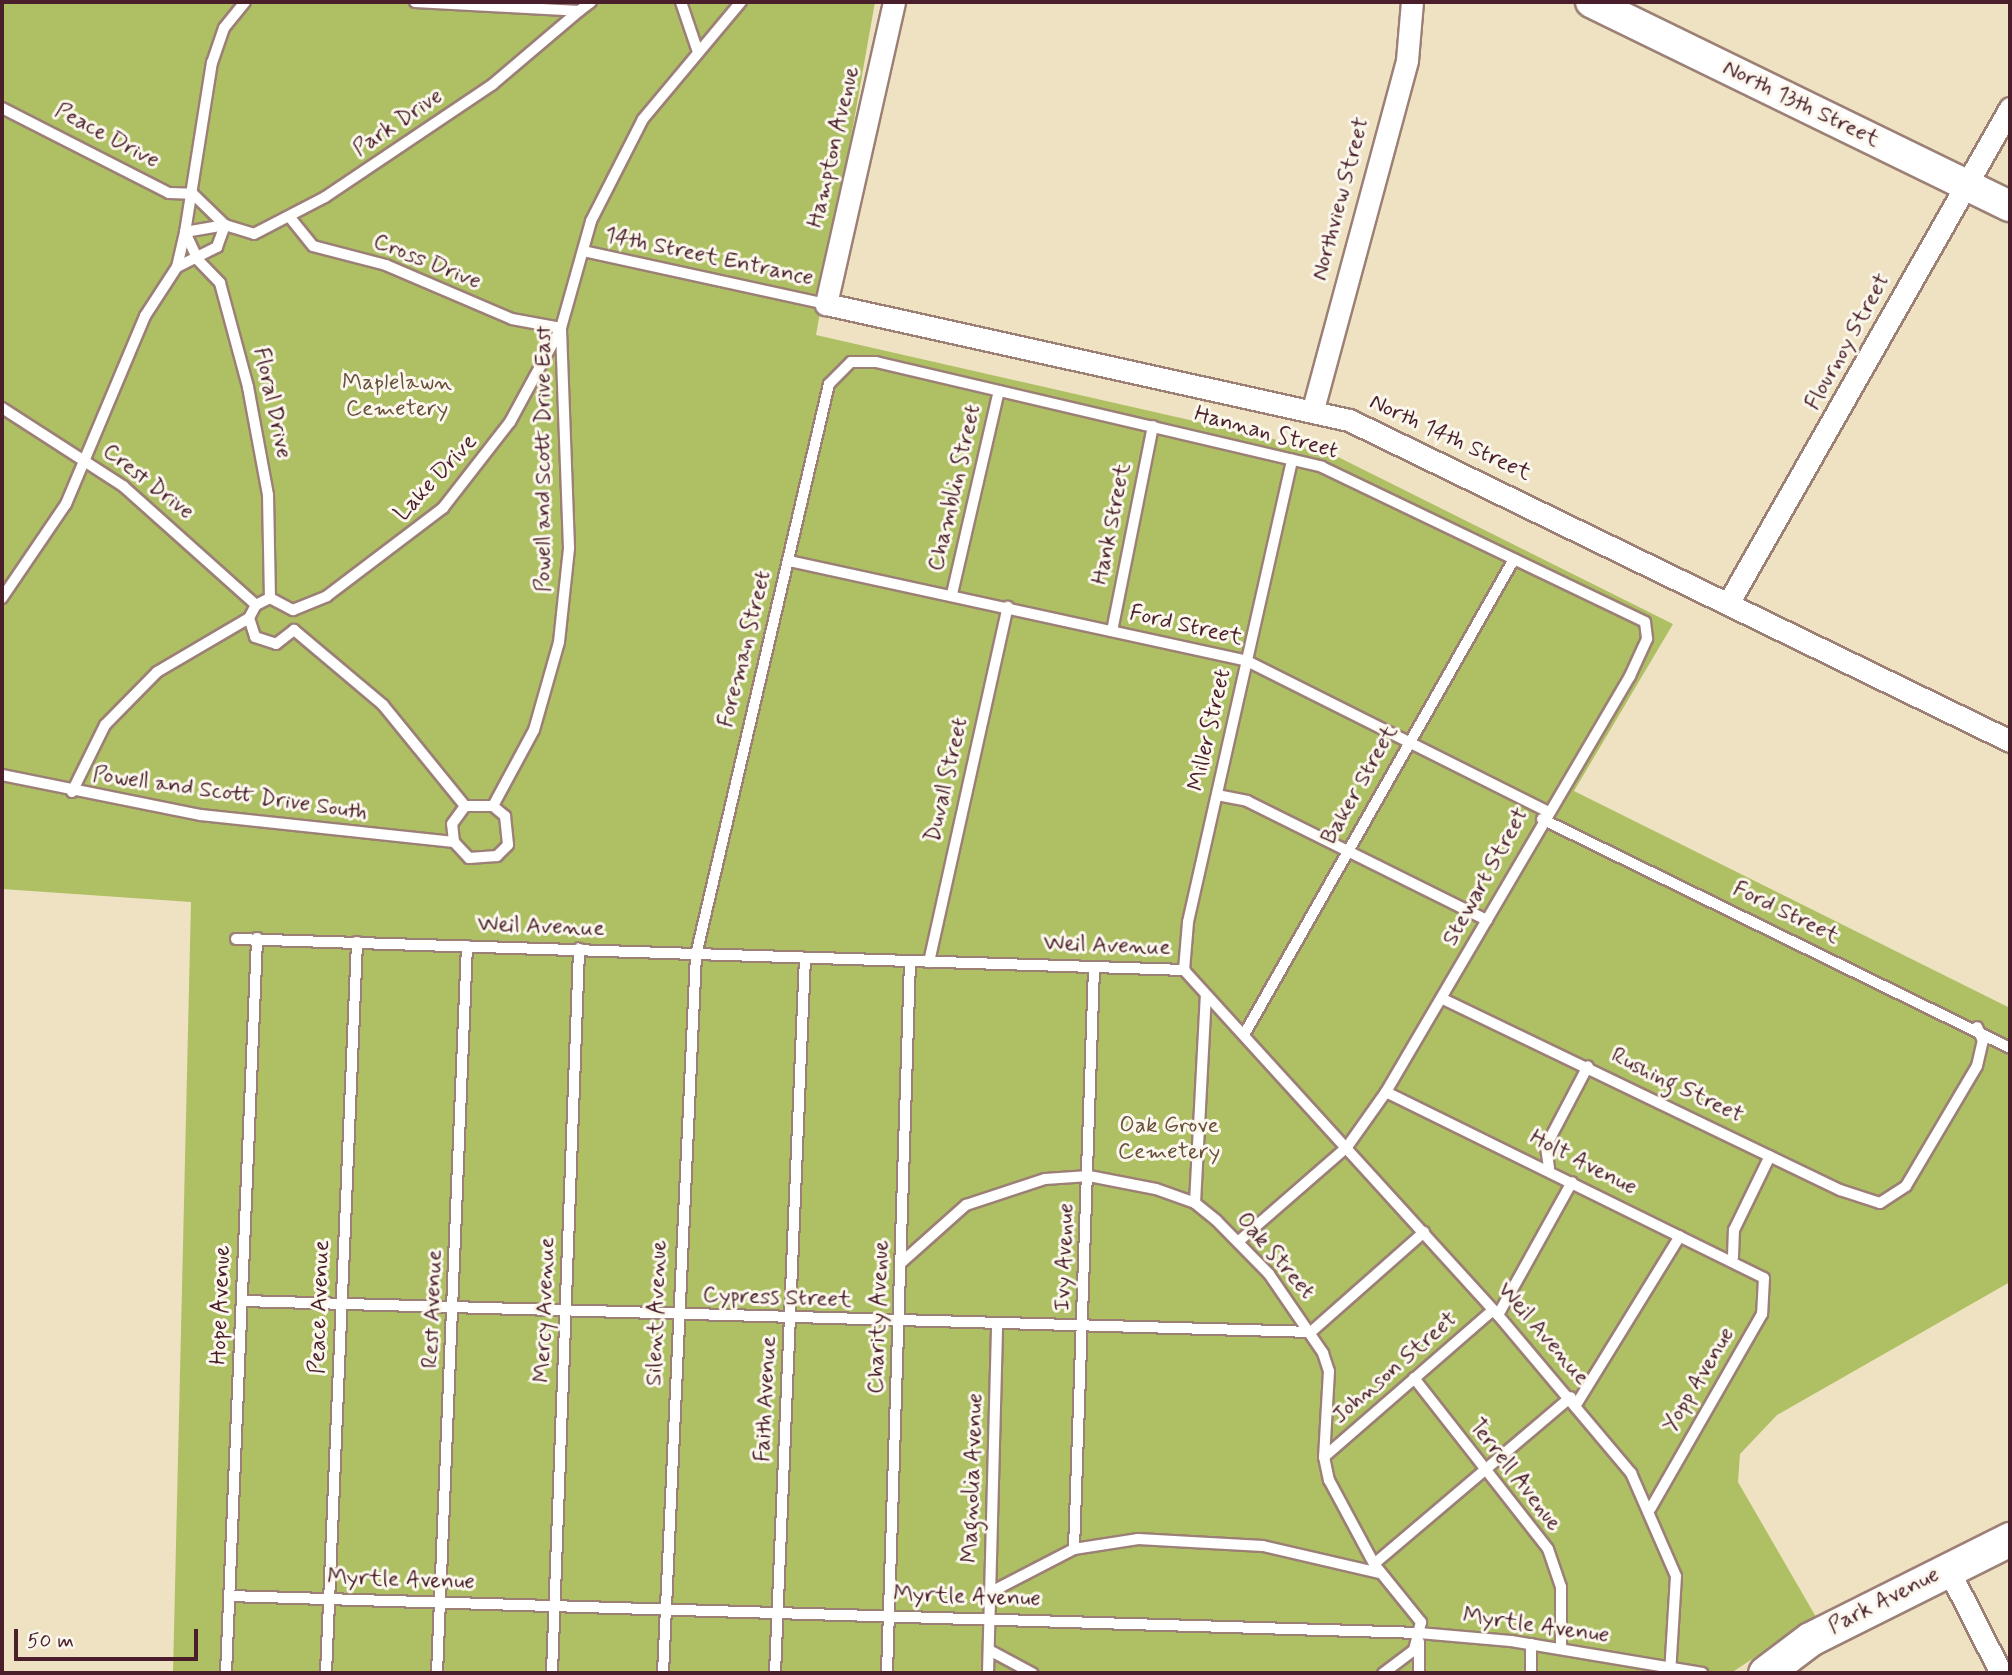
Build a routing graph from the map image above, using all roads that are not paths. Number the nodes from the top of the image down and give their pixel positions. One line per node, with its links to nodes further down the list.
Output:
1 (245, 2): 14 (lane)
2 (415, 2): 9 (lane)
3 (591, 2): 9 (lane, Park Drive)
4 (681, 2): 10 (lane)
5 (741, 2): 10 (lane, Powell and Scott Drive East)
6 (894, 2): 24 (street, Hampton Avenue)
7 (1412, 2): 29 (street, Northview Street)
8 (1591, 2): 13 (main road, North 13th Street)
9 (579, 11): 16 (lane, Park Drive)
10 (697, 49): 20 (lane, Powell and Scott Drive East)
11 (2, 107): 14 (lane, Peace Drive)
12 (2010, 108): 13 (street, Flournoy Street)
13 (1967, 184): 15 (main road, North 13th Street); 38 (street, Flournoy Street)
14 (193, 194): 17 (lane); 18 (lane)
15 (2010, 206)
16 (289, 216): 17 (lane, Park Drive); 25 (lane, Cross Drive)
17 (225, 225): 18 (lane, Park Drive); 19 (lane)
18 (185, 232): 21 (lane); 22 (lane)
19 (217, 247): 21 (lane); 23 (lane)
20 (583, 251): 24 (lane, 14th Street Entrance); 25 (lane, Powell and Scott Drive East)
21 (198, 260): 22 (lane); 23 (lane)
22 (177, 267): 31 (lane)
23 (213, 269): 37 (lane, Floral Drive)
24 (826, 304): 29 (street, North 14th Street)
25 (561, 328): 41 (lane, Lake Drive); 53 (lane, Powell and Scott Drive East)
26 (851, 362): 27 (lane, Hannan Street); 34 (lane, Foreman Street)
27 (999, 391): 30 (lane, Hannan Street); 35 (lane, Chamblin Street)
28 (2, 408): 31 (lane, Crest Drive)
29 (1313, 409): 38 (street, North 14th Street)
30 (1153, 426): 32 (lane, Hannan Street); 45 (lane, Hank Street)
31 (86, 460): 36 (lane); 39 (lane, Crest Drive)
32 (1292, 460): 33 (lane, Hannan Street); 46 (lane, Miller Street)
33 (1514, 559): 43 (lane, Hannan Street); 47 (lane, Baker Street)
34 (789, 561): 35 (lane, Ford Street); 63 (lane, Foreman Street)
35 (952, 594): 40 (lane, Ford Street)
36 (2, 598)
37 (270, 598): 39 (lane); 41 (lane)
38 (1730, 600): 48 (street, North 14th Street)
39 (256, 605): 42 (lane)
40 (1008, 607): 45 (lane, Ford Street); 66 (lane, Duvall Street)
41 (293, 610): 44 (lane)
42 (249, 618): 44 (lane); 50 (lane)
43 (1645, 622): 54 (lane, Stewart Street)
44 (294, 630): 52 (lane)
45 (1112, 631): 46 (lane, Ford Street)
46 (1247, 661): 47 (lane, Ford Street); 51 (lane, Miller Street)
47 (1410, 739): 54 (lane, Ford Street); 56 (lane, Baker Street)
48 (2010, 741)
49 (2, 775): 50 (lane, Powell and Scott Drive South)
50 (72, 792): 55 (lane, Powell and Scott Drive South)
51 (1217, 795): 56 (lane); 68 (lane, Miller Street)
52 (466, 806): 53 (lane); 55 (lane)
53 (493, 806): 55 (lane)
54 (1545, 815): 57 (lane, Stewart Street); 71 (lane, Ford Street)
55 (454, 842)
56 (1348, 850): 57 (lane); 72 (lane, Baker Street)
57 (1487, 920): 70 (lane, Stewart Street)
58 (257, 938): 59 (lane, Weil Avenue); 60 (lane, Weil Avenue); 88 (lane, Hope Avenue)
59 (236, 939)
60 (357, 942): 61 (lane, Weil Avenue); 89 (lane, Peace Avenue)
61 (467, 946): 62 (lane, Weil Avenue); 90 (lane, Rest Avenue)
62 (579, 948): 63 (lane, Weil Avenue); 91 (lane, Mercy Avenue)
63 (696, 956): 64 (lane, Weil Avenue); 93 (lane, Silent Avenue)
64 (805, 958): 65 (lane, Weil Avenue); 94 (lane, Faith Avenue)
65 (910, 961): 66 (lane, Weil Avenue); 86 (lane, Charity Avenue)
66 (929, 962): 67 (lane, Weil Avenue)
67 (1094, 967): 68 (lane, Weil Avenue); 79 (lane, Ivy Avenue)
68 (1184, 970): 69 (lane, Weil Avenue)
69 (1206, 995): 72 (lane, Weil Avenue); 81 (lane)
70 (1443, 999): 74 (lane, Rushing Street); 75 (lane, Stewart Street)
71 (1977, 1027): 73 (lane, Ford Street); 77 (lane, Rushing Street)
72 (1245, 1033): 76 (lane, Weil Avenue)
73 (2010, 1048)
74 (1588, 1066): 77 (lane, Rushing Street); 78 (lane)
75 (1386, 1093): 76 (lane, Stewart Street); 78 (lane, Holt Avenue)
76 (1347, 1147): 82 (lane, Weil Avenue); 84 (lane, Stewart Street)
77 (1770, 1156): 85 (lane)
78 (1549, 1168): 80 (lane, Holt Avenue)
79 (1089, 1176): 81 (lane, Oak Street); 86 (lane, Oak Street); 97 (lane, Ivy Avenue)
80 (1572, 1182): 83 (lane, Holt Avenue); 92 (lane)
81 (1195, 1203): 84 (lane, Oak Street)
82 (1424, 1232): 92 (lane, Weil Avenue); 98 (lane)
83 (1680, 1236): 85 (lane, Holt Avenue); 100 (lane)
84 (1240, 1240): 98 (lane, Oak Street)
85 (1733, 1257): 87 (lane, Holt Avenue)
86 (902, 1262): 95 (lane, Charity Avenue)
87 (1760, 1272): 103 (lane, Yopp Avenue)
88 (243, 1301): 89 (lane, Cypress Street); 109 (lane, Hope Avenue)
89 (340, 1306): 90 (lane, Cypress Street); 110 (lane, Peace Avenue)
90 (455, 1309): 91 (lane, Cypress Street); 111 (lane, Rest Avenue)
91 (565, 1312): 93 (lane, Cypress Street); 112 (lane, Mercy Avenue)
92 (1496, 1312): 99 (lane, Johnson Street); 100 (lane, Weil Avenue)
93 (677, 1316): 94 (lane, Cypress Street); 113 (lane, Silent Avenue)
94 (791, 1319): 95 (lane, Cypress Street); 114 (lane, Faith Avenue)
95 (901, 1323): 96 (lane, Cypress Street); 115 (lane, Charity Avenue)
96 (998, 1325): 97 (lane, Cypress Street); 108 (lane, Magnolia Avenue)
97 (1083, 1328): 98 (lane, Cypress Street); 105 (lane, Ivy Avenue)
98 (1311, 1332): 101 (lane, Oak Street)
99 (1414, 1378): 101 (lane, Johnson Street); 102 (lane, Terrell Avenue)
100 (1574, 1401): 102 (lane); 103 (lane, Weil Avenue)
101 (1324, 1457): 106 (lane, Oak Street)
102 (1485, 1472): 106 (lane); 119 (lane, Terrell Avenue)
103 (1651, 1508): 121 (lane, Weil Avenue)
104 (2010, 1539): 107 (main road, Park Avenue)
105 (1074, 1549): 106 (lane); 108 (lane)
106 (1378, 1569): 117 (lane, Oak Street)
107 (1948, 1569): 135 (main road, Park Avenue); 136 (street)
108 (991, 1592): 116 (lane, Magnolia Avenue)
109 (229, 1595): 110 (lane, Myrtle Avenue); 122 (lane, Hope Avenue)
110 (331, 1598): 111 (lane, Myrtle Avenue); 123 (lane, Peace Avenue)
111 (440, 1602): 112 (lane, Myrtle Avenue); 124 (lane, Rest Avenue)
112 (555, 1606): 113 (lane, Myrtle Avenue); 125 (lane, Mercy Avenue)
113 (666, 1610): 114 (lane, Myrtle Avenue); 126 (lane, Silent Avenue)
114 (778, 1613): 115 (lane, Myrtle Avenue); 127 (lane, Faith Avenue)
115 (889, 1616): 116 (lane, Myrtle Avenue); 128 (lane, Charity Avenue)
116 (990, 1619): 117 (lane, Myrtle Avenue); 120 (lane, Magnolia Avenue)
117 (1419, 1637): 118 (lane, Myrtle Avenue); 131 (lane); 132 (lane, Oak Street)
118 (1531, 1644): 119 (lane, Myrtle Avenue); 133 (lane)
119 (1561, 1648): 121 (lane, Myrtle Avenue)
120 (991, 1651): 129 (lane, Magnolia Avenue); 130 (lane)
121 (1671, 1670): 134 (lane, Myrtle Avenue)
122 (226, 1673)
123 (327, 1673)
124 (437, 1673)
125 (552, 1673)
126 (663, 1673)
127 (775, 1673)
128 (887, 1673)
129 (988, 1673)
130 (1032, 1673)
131 (1383, 1673)
132 (1419, 1673)
133 (1531, 1673)
134 (1702, 1673)
135 (1765, 1673)
136 (2001, 1673)

